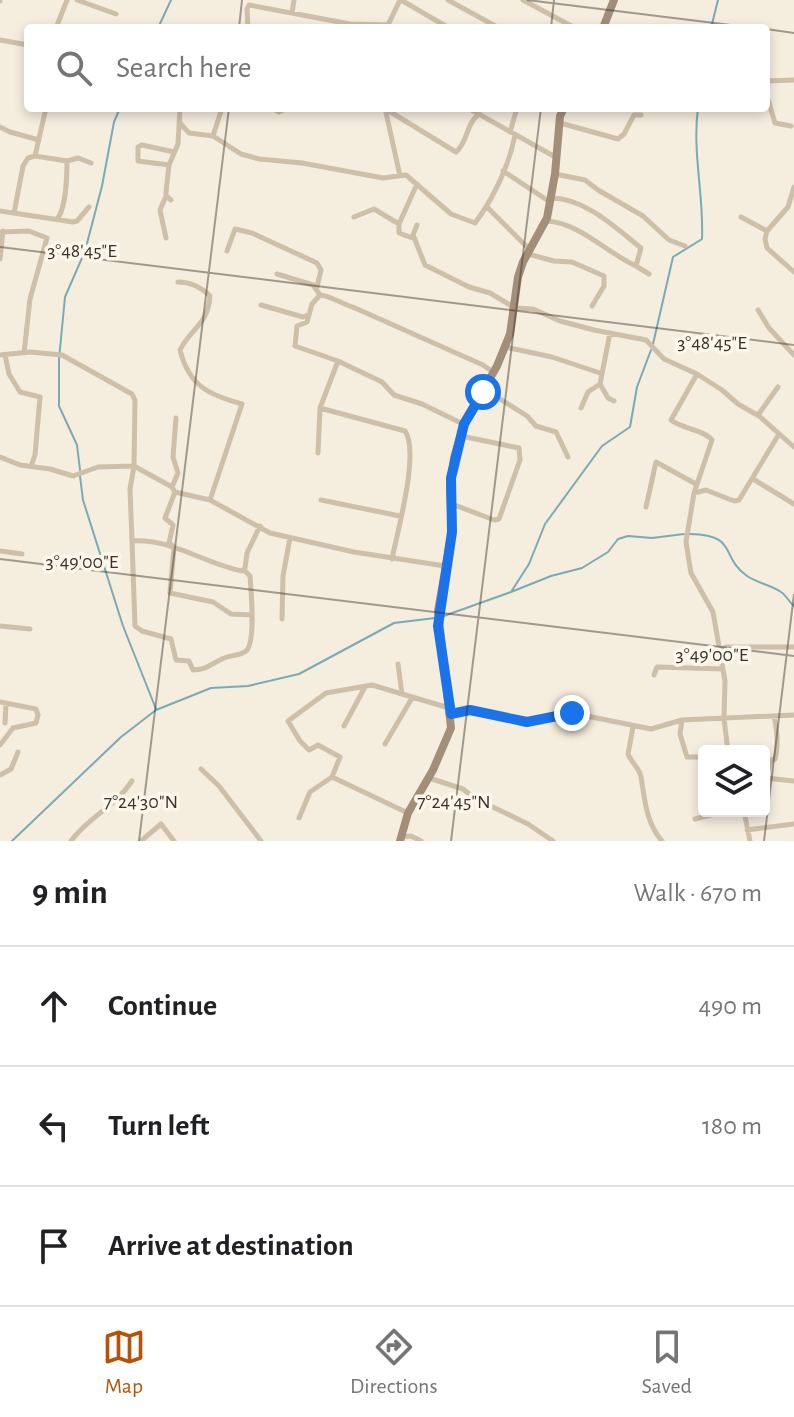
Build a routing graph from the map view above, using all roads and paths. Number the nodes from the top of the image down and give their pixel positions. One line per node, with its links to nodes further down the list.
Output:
1 (67, 0): 10 (street)
2 (77, 0): 9 (street)
3 (294, 0): 8 (street)
4 (400, 0): 13 (street); 14 (street)
5 (448, 0): 15 (street)
6 (523, 0): 16 (street)
7 (614, 0): 17 (street)
8 (292, 13): 11 (street); 12 (street)
9 (116, 14)
10 (58, 24)
11 (248, 24)
12 (350, 24)
13 (388, 24)
14 (442, 24)
15 (492, 24)
16 (568, 24)
17 (605, 24)
18 (0, 40): 19 (street)
19 (24, 44)
20 (794, 80): 21 (street)
21 (770, 81)
22 (770, 106): 35 (street)
23 (45, 112): 39 (street)
24 (180, 112): 33 (street)
25 (221, 112): 38 (street)
26 (385, 112): 48 (street)
27 (391, 112): 31 (street)
28 (474, 112): 31 (street)
29 (516, 112): 37 (street)
30 (563, 112): 34 (street)
31 (478, 115): 37 (street)
32 (641, 115): 34 (street)
33 (180, 123): 38 (street); 40 (street)
34 (560, 123): 42 (street)
35 (791, 126)
36 (0, 127): 39 (street)
37 (512, 134): 42 (street); 46 (street)
38 (213, 136): 48 (street)
39 (39, 140): 41 (street)
40 (174, 152): 45 (street); 45 (street)
41 (35, 156): 43 (street); 55 (street)
42 (557, 158): 47 (street)
43 (67, 161): 44 (street); 58 (street)
44 (91, 163)
45 (169, 165): 64 (street)
46 (503, 171): 51 (street); 53 (street)
47 (555, 174): 51 (street); 66 (street)
48 (400, 176): 49 (street)
49 (417, 184): 53 (street); 60 (street)
50 (794, 187): 62 (street)
51 (551, 200): 59 (street); 70 (street)
52 (89, 207): 58 (street)
53 (487, 207): 68 (street)
54 (0, 211): 55 (street)
55 (14, 213): 58 (street)
56 (354, 217): 60 (street)
57 (741, 217): 62 (street)
58 (57, 219)
59 (546, 221): 68 (street); 70 (street)
60 (399, 224): 65 (street)
61 (417, 225): 65 (street)
62 (767, 231): 71 (street)
63 (2, 232): 69 (street); 85 (street)
64 (166, 238)
65 (415, 239): 79 (street)
66 (685, 246)
67 (227, 251): 75 (street)
68 (529, 252): 78 (street); 79 (street)
69 (0, 259)
70 (636, 266): 73 (street)
71 (794, 272)
72 (277, 274): 75 (street)
73 (649, 274)
74 (178, 282): 113 (street)
75 (317, 287): 76 (street)
76 (320, 295): 81 (street); 89 (street)
77 (261, 305): 81 (street)
78 (592, 306)
79 (515, 308): 82 (street); 84 (street)
80 (758, 310): 83 (street)
81 (308, 314): 88 (street)
82 (610, 333): 90 (street); 91 (street)
83 (791, 344): 87 (street)
84 (505, 347): 89 (street); 90 (street)
85 (24, 353): 86 (street); 108 (street)
86 (3, 355): 107 (street)
87 (794, 355)
88 (338, 361): 96 (street); 100 (street)
89 (493, 372): 94 (street)
90 (600, 373): 92 (street)
91 (697, 374): 98 (street); 110 (street)
92 (602, 383): 95 (street); 97 (street)
93 (778, 387): 98 (street)
94 (483, 392): 100 (street); 106 (street)
95 (614, 401)
96 (320, 408): 104 (street); 118 (street)
97 (581, 408)
98 (758, 415): 101 (street)
99 (176, 418): 111 (street)
100 (464, 424): 102 (street)
101 (779, 434): 103 (street); 109 (street)
102 (460, 436): 115 (street); 115 (street)
103 (794, 447)
104 (318, 453)
105 (0, 457): 107 (street)
106 (568, 457)
107 (31, 466): 108 (street)
108 (134, 466): 111 (street); 121 (street)
109 (753, 479): 112 (street); 116 (street)
110 (696, 484): 112 (street); 117 (street)
111 (173, 490): 113 (street); 122 (street)
112 (694, 493): 133 (street)
113 (210, 500): 119 (street)
114 (321, 500): 118 (street)
115 (452, 504): 126 (street)
116 (794, 504)
117 (646, 507)
118 (400, 516): 125 (street)
119 (260, 526): 120 (street); 127 (street)
120 (290, 538): 125 (street); 129 (street)
121 (132, 541): 122 (street); 128 (street)
122 (174, 547): 127 (street); 128 (street)
123 (0, 551): 124 (street)
124 (22, 554)
125 (392, 559): 126 (street)
126 (445, 566): 141 (street)
127 (244, 570): 128 (street)
128 (252, 615)
129 (282, 619)
130 (0, 626): 131 (street)
131 (30, 629)
132 (794, 647): 133 (street)
133 (719, 650): 135 (street)
134 (398, 664): 138 (street)
135 (723, 669): 136 (street); 144 (street)
136 (654, 675)
137 (366, 686): 138 (street); 147 (street); 157 (street)
138 (402, 695): 139 (street)
139 (412, 698): 141 (street); 149 (street)
140 (3, 703): 146 (street); 150 (street)
141 (451, 711): 148 (street); 158 (street)
142 (794, 715): 143 (street)
143 (774, 716): 144 (street); 154 (street)
144 (724, 719): 145 (street); 151 (street)
145 (682, 720): 148 (street); 153 (street)
146 (5, 723)
147 (344, 726)
148 (633, 727): 176 (street)
149 (385, 744)
150 (0, 745)
151 (727, 745)
152 (18, 752): 156 (street)
153 (698, 757)
154 (770, 763)
155 (201, 769): 173 (street)
156 (0, 775)
157 (332, 777): 162 (street); 165 (street)
158 (428, 778): 162 (street); 175 (street)
159 (770, 779): 161 (street)
160 (132, 781): 170 (street)
161 (794, 781)
162 (408, 813): 169 (street)
163 (703, 817): 166 (street)
164 (745, 817): 168 (street)
165 (299, 818)
166 (695, 819)
167 (794, 824): 168 (street)
168 (747, 830): 177 (street)
169 (400, 839): 174 (street)
170 (71, 841)
171 (141, 841): 172 (street)
172 (174, 841)
173 (261, 841)
174 (421, 841)
175 (553, 841)
176 (662, 841)
177 (750, 841)

